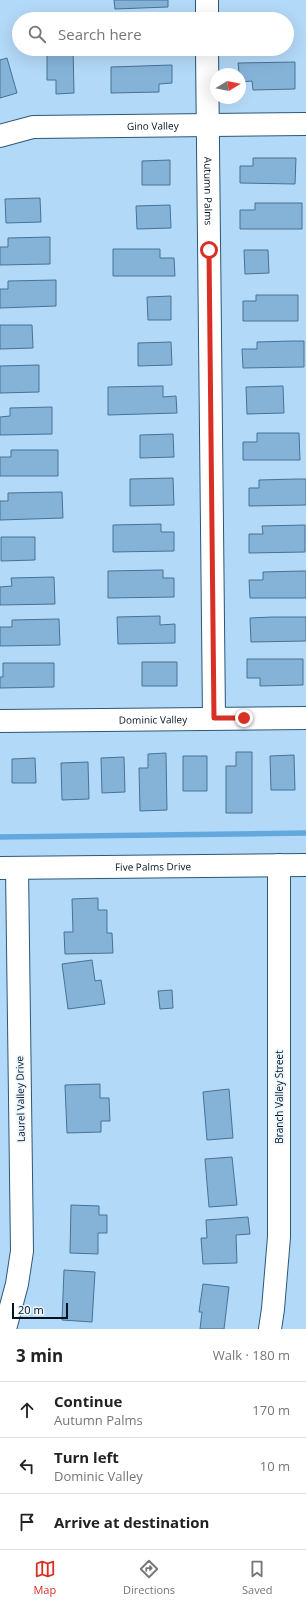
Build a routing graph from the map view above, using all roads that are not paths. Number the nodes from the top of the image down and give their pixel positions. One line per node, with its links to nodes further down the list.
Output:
1 (206, 0): 2 (street)
2 (207, 12)
3 (207, 56): 5 (street, Autumn Palms)
4 (306, 124): 5 (street, Gino Valley)
5 (208, 125): 6 (street, Gino Valley); 7 (street, Autumn Palms)
6 (0, 136)
7 (214, 718): 8 (street, Dominic Valley); 9 (street, Dominic Valley)
8 (306, 718)
9 (0, 721)
10 (279, 865): 11 (street, Five Palms Drive); 12 (street, Five Palms Drive); 14 (street, Branch Valley Street)
11 (306, 865)
12 (8, 868): 13 (street, Laurel Valley Drive)
13 (5, 1329)
14 (270, 1329)

